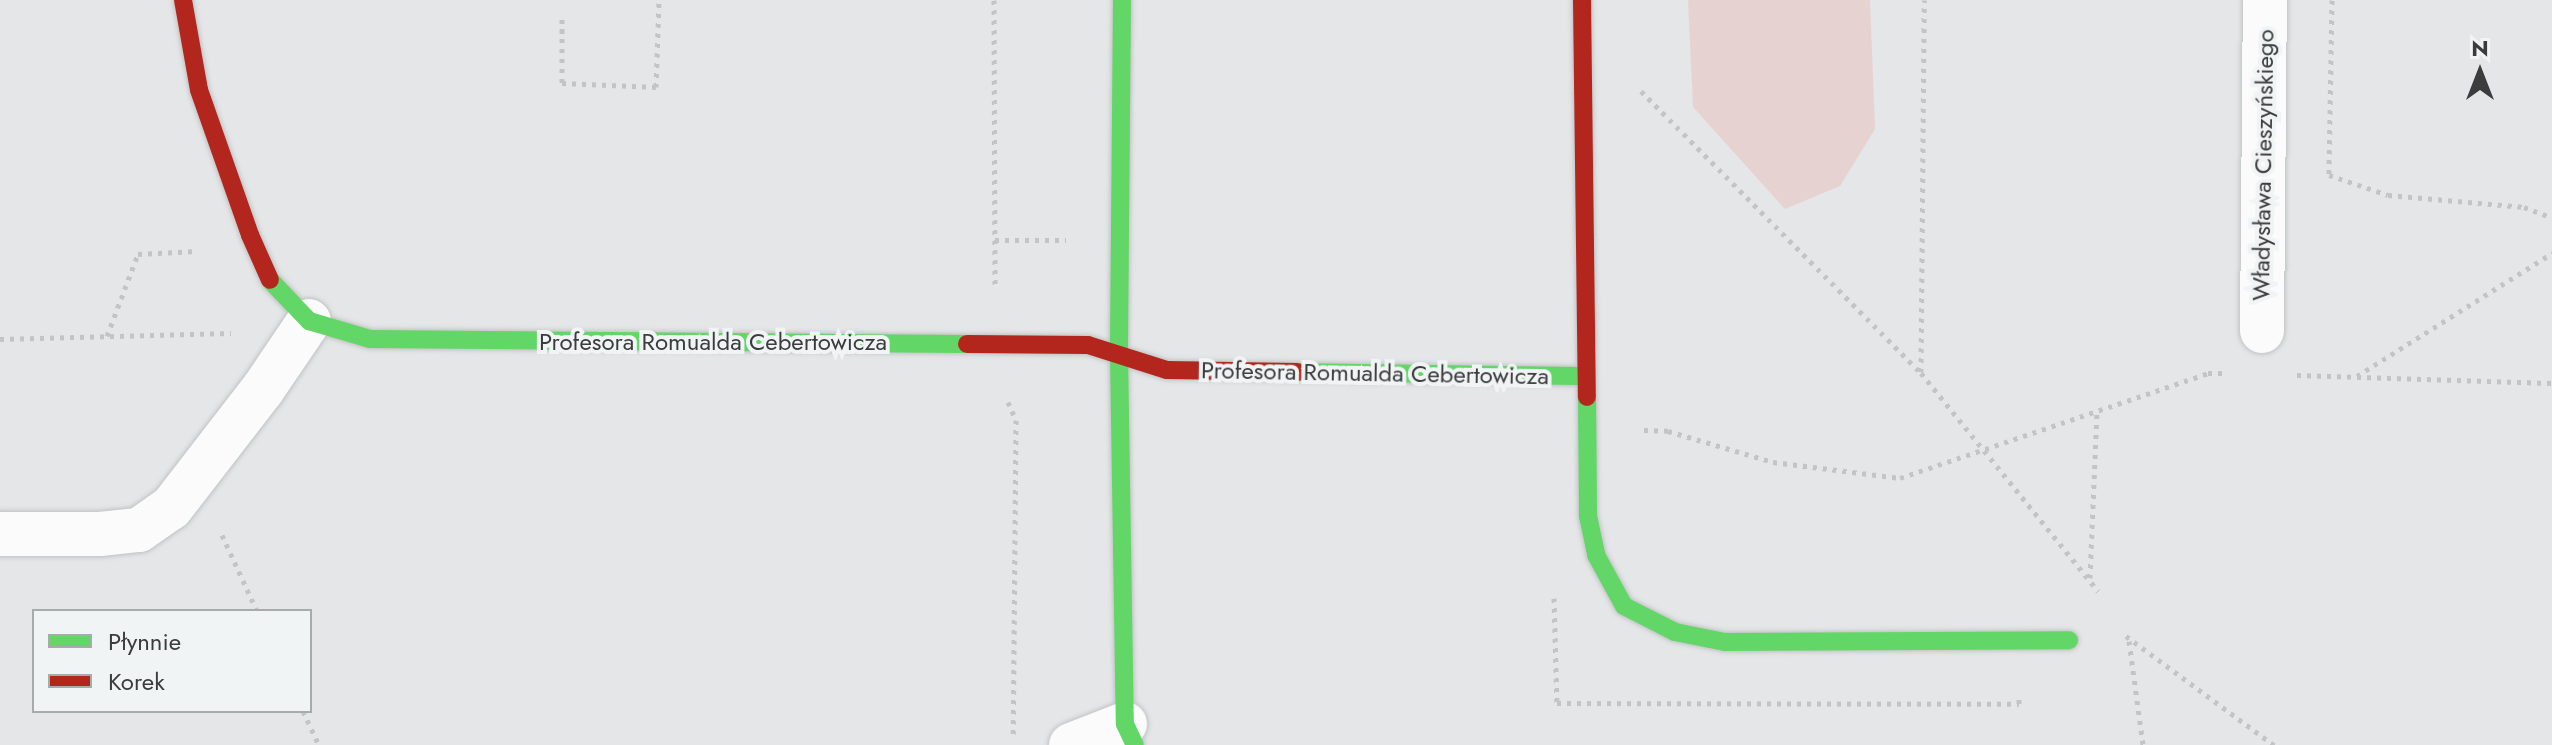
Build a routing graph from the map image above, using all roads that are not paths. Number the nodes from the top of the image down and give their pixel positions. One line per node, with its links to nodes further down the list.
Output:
1 (183, 0): 5 (street)
2 (1122, 0): 7 (street)
3 (1582, 0): 8 (street)
4 (2265, 0): 6 (street, Władysława Cieszyńskiego)
5 (309, 321): 7 (street, Profesora Romualda Cebertowicza); 9 (street)
6 (2262, 331)
7 (1119, 354): 8 (street, Profesora Romualda Cebertowicza); 11 (street)
8 (1586, 376): 10 (street)
9 (0, 534)
10 (2069, 640)
11 (1130, 734): 12 (street)
12 (1071, 745)

